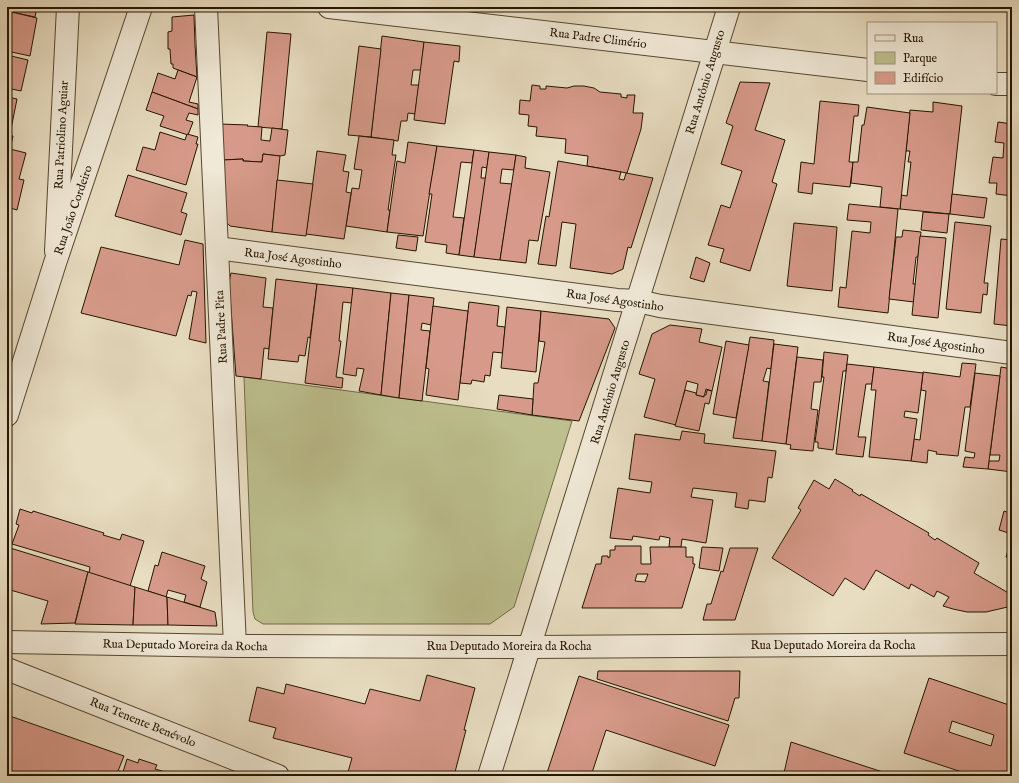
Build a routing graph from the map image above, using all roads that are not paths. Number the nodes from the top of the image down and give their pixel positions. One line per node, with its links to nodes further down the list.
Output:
1 (68, 7): 11 (street, Rua Patriolino Aguiar)
2 (141, 7): 11 (street, Rua João Cordeiro)
3 (206, 7): 10 (street, Rua Padre Pita)
4 (329, 7): 6 (street, Rua Padre Climério)
5 (729, 7): 6 (street, Rua Antônio Augusto)
6 (714, 51): 7 (street, Rua Padre Climério); 12 (street, Rua Antônio Augusto)
7 (867, 70)
8 (997, 84): 9 (street)
9 (1012, 84)
10 (217, 248): 12 (street, Rua José Agostinho); 17 (street, Rua Padre Pita)
11 (55, 262): 14 (street, Rua João Cordeiro)
12 (638, 301): 13 (street, Rua José Agostinho); 18 (street, Rua Antônio Augusto)
13 (1012, 353)
14 (7, 415)
15 (7, 642): 17 (street, Rua Deputado Moreira da Rocha)
16 (1012, 644): 18 (street, Rua Deputado Moreira da Rocha)
17 (235, 646): 18 (street, Rua Deputado Moreira da Rocha)
18 (530, 647): 21 (street, Rua Antônio Augusto)
19 (7, 669): 20 (street, Rua Tenente Benévolo)
20 (278, 776)
21 (489, 776)

